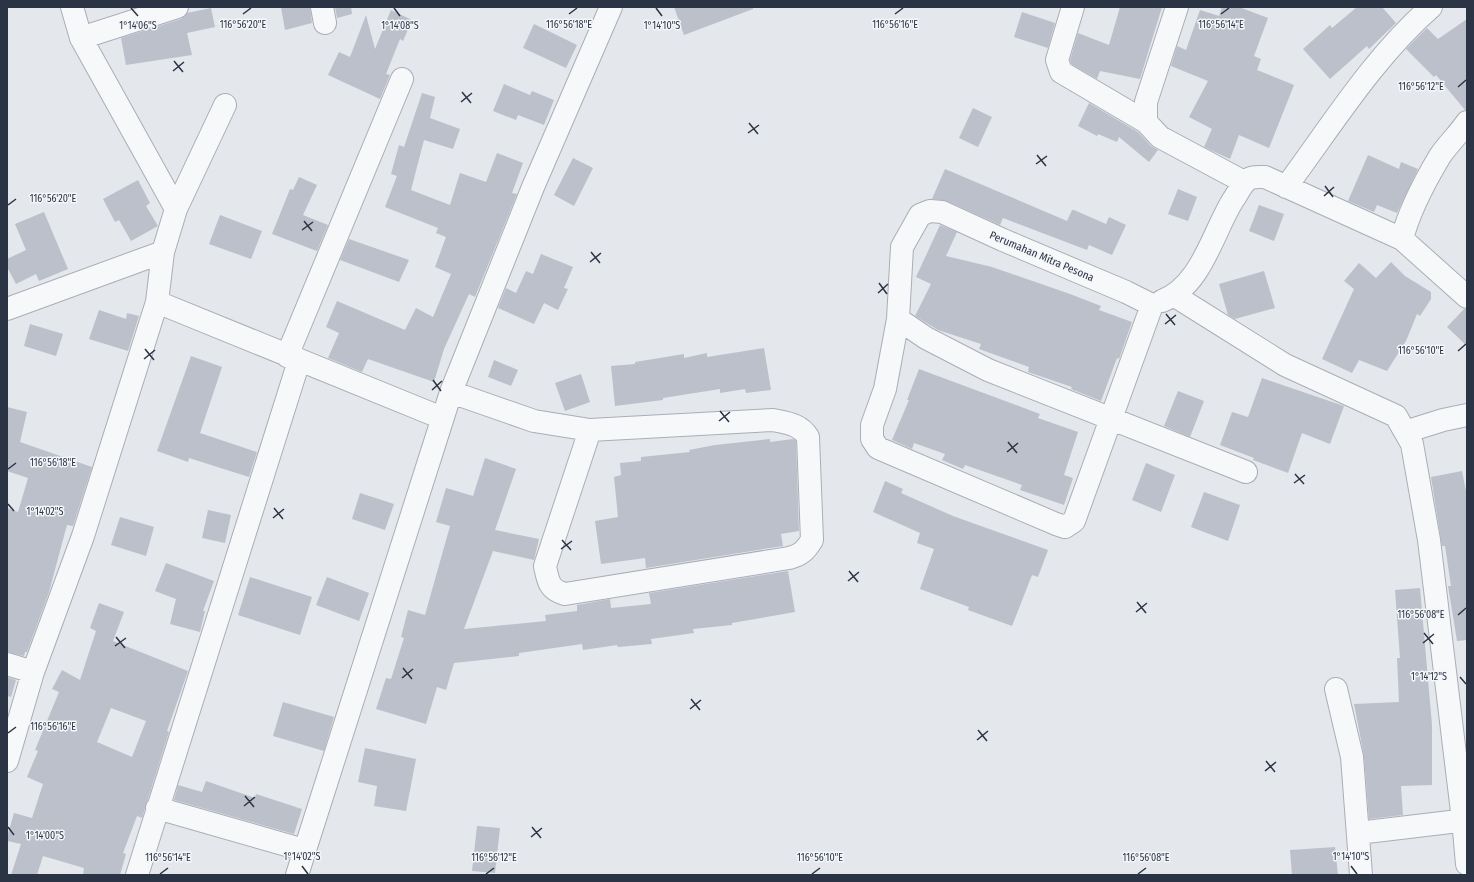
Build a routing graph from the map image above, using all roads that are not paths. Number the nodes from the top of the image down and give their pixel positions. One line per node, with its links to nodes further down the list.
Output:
1 (72, 7): 7 (street)
2 (177, 7): 7 (street)
3 (611, 7): 24 (street)
4 (1073, 7): 10 (street)
5 (1177, 7): 10 (street)
6 (1430, 7): 13 (street)
7 (81, 38): 14 (street)
8 (402, 80): 23 (street)
9 (225, 105): 14 (street)
10 (1146, 122): 12 (street)
11 (1467, 122): 15 (street)
12 (1244, 182): 13 (street); 17 (street)
13 (1286, 187): 15 (street)
14 (176, 209): 16 (street)
15 (1402, 239): 18 (street)
16 (163, 252): 19 (street); 21 (street)
17 (1175, 296): 20 (street); 29 (street)
18 (1467, 297)
19 (157, 302): 23 (street); 32 (street)
20 (1152, 305): 22 (street, Perumahan Mitra Pesona); 27 (street, Perumahan Mitra Pesona)
21 (7, 310)
22 (898, 319): 27 (street); 27 (street, Perumahan Mitra Pesona)
23 (293, 359): 26 (street); 35 (street)
24 (451, 392): 26 (street); 28 (street)
25 (1467, 415): 29 (street)
26 (442, 418): 38 (street)
27 (1111, 418): 30 (street)
28 (590, 430): 28 (street)
29 (1405, 432): 36 (street)
30 (1246, 472)
31 (7, 664): 32 (street)
32 (33, 672): 34 (street)
33 (1336, 689): 37 (street)
34 (7, 761)
35 (157, 808): 38 (street); 40 (street)
36 (1465, 820): 37 (street); 39 (street)
37 (1358, 833): 42 (street)
38 (304, 850): 41 (street)
39 (1467, 864)
40 (137, 875)
41 (297, 875)
42 (1361, 875)

